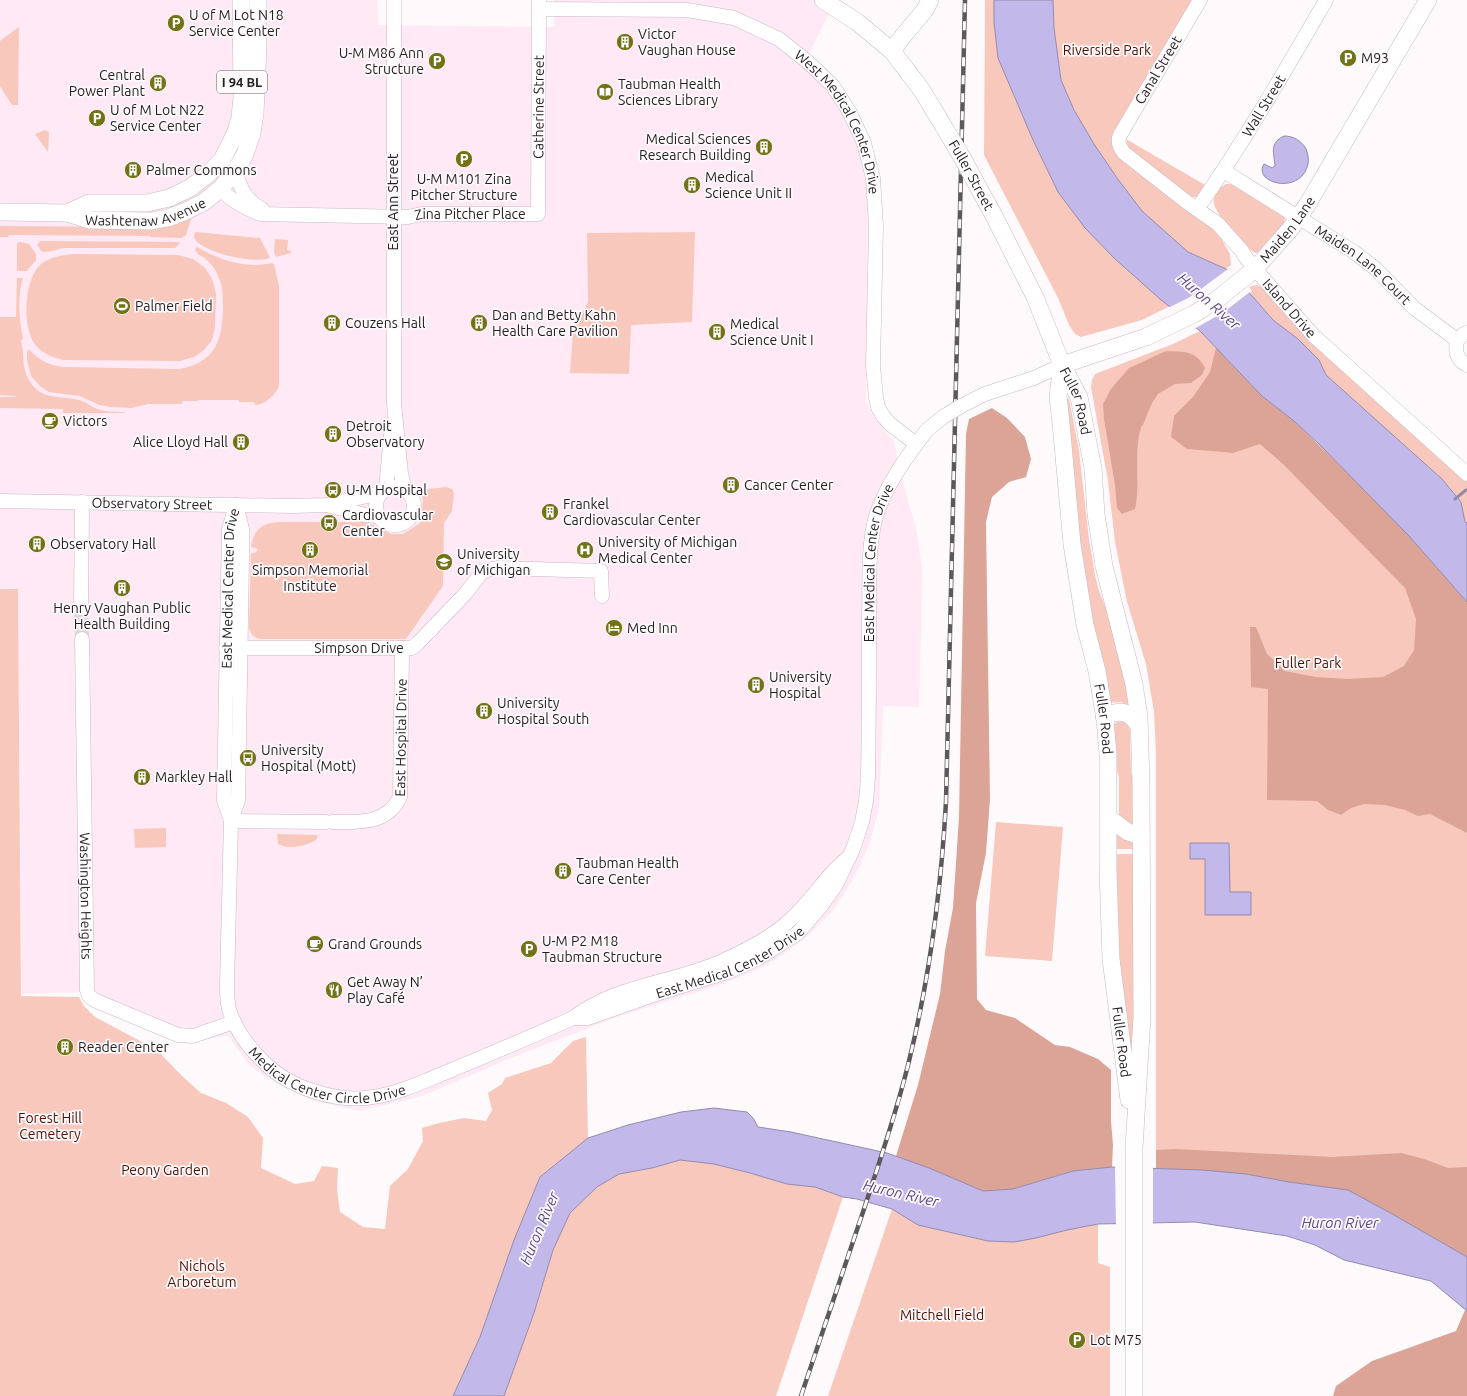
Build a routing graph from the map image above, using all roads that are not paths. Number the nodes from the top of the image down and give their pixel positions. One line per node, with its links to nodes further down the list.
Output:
1 (241, 0): 12 (main road, I 94 BL)
2 (258, 0): 14 (main road, I 94 BL)
3 (394, 0): 21 (street, East Ann Street)
4 (823, 0): 10 (main road, Fuller Street)
5 (930, 0): 10 (main road)
6 (1200, 0): 11 (street, Canal Street)
7 (1326, 0): 13 (street, Wall Street)
8 (1428, 0): 22 (main road, Maiden Lane)
9 (539, 4): 19 (street, Catherine Street); 28 (street, West Medical Center Drive)
10 (892, 51): 25 (main road, Fuller Street, bridge)
11 (1118, 140): 16 (street, Island Drive)
12 (222, 160): 15 (main road); 18 (main road, Washtenaw Avenue / I 94 BL)
13 (1224, 171): 16 (street, Wall Street); 22 (street, Maiden Lane Court)
14 (235, 172): 15 (main road, I 94 BL); 20 (street, Zina Pitcher Place)
15 (220, 189): 18 (main road, Washtenaw Avenue / I 94 BL); 20 (street, Zina Pitcher Place)
16 (1197, 209): 23 (street, Island Drive)
17 (0, 212): 18 (main road, Washtenaw Avenue / I 94 BL)
18 (66, 213)
19 (538, 214): 21 (street, Zina Pitcher Place)
20 (282, 215): 21 (street, Zina Pitcher Place)
21 (393, 216): 27 (street, East Ann Street)
22 (1298, 216): 23 (main road, Maiden Lane); 24 (street, Maiden Lane Court)
23 (1255, 269): 25 (main road, Maiden Lane); 29 (street, Island Drive)
24 (1462, 337): 26 (street, Maiden Lane Court)
25 (1062, 366): 28 (street, East Medical Center Drive, bridge); 43 (main road, Fuller Road); 44 (main road, Fuller Road)
26 (1467, 366)
27 (394, 403): 30 (street, East Ann Street); 31 (street, East Ann Street)
28 (916, 444): 50 (street, East Medical Center Drive)
29 (1467, 474)
30 (405, 490): 31 (street); 36 (street)
31 (383, 491): 35 (street, Observatory Street); 36 (street)
32 (0, 500): 33 (street, Observatory Street)
33 (82, 502): 34 (street, Observatory Street); 38 (street)
34 (236, 505): 35 (street, Observatory Street); 40 (street, East Medical Center Drive); 41 (street, East Medical Center Drive)
35 (327, 505): 36 (street, Observatory Street)
36 (379, 516)
37 (602, 596): 42 (street, Simpson Drive)
38 (81, 608)
39 (82, 639): 49 (street, Washington Heights)
40 (226, 648): 41 (street, Simpson Drive); 46 (street, East Medical Center Drive)
41 (241, 648): 42 (street, Simpson Drive); 46 (street, East Medical Center Drive)
42 (402, 648): 46 (street, East Hospital Drive)
43 (1104, 716): 44 (main road); 45 (main road, Fuller Road)
44 (1139, 725): 47 (main road, Fuller Road)
45 (1109, 818): 47 (main road); 51 (main road, Fuller Road)
46 (231, 821): 48 (street, East Medical Center Drive)
47 (1141, 836): 51 (main road, Fuller Road)
48 (227, 985): 49 (street, Medical Center Circle Drive)
49 (234, 1022): 50 (street, Medical Center Circle Drive)
50 (470, 1062)
51 (1134, 1148): 52 (main road, Fuller Road)
52 (1134, 1396)

